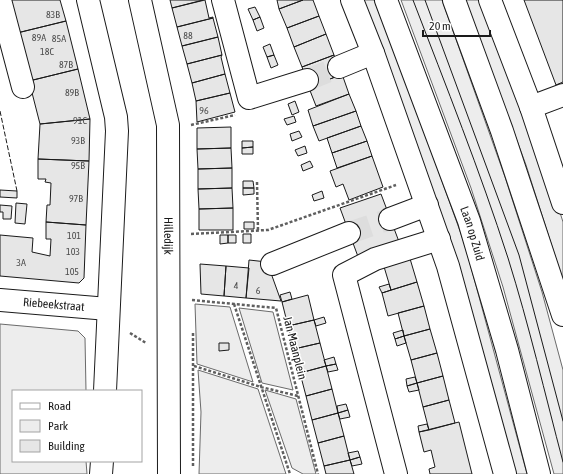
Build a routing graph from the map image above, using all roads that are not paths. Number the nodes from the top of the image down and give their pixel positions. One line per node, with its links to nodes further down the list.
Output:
1 (0, 0): 12 (street)
2 (88, 0): 22 (street)
3 (140, 0): 27 (street, Hilledijk)
4 (223, 0): 11 (street)
5 (352, 0): 9 (street)
6 (386, 0): 30 (street, Laan op Zuid)
7 (454, 0): 23 (street)
8 (490, 0): 14 (street)
9 (373, 53): 10 (street); 16 (street)
10 (340, 67)
11 (307, 80)
12 (23, 87)
13 (563, 95): 14 (street)
14 (531, 107): 15 (street)
15 (563, 203)
16 (427, 205): 17 (street); 19 (street)
17 (390, 219)
18 (349, 233): 20 (street)
19 (439, 239): 28 (street); 29 (street)
20 (272, 264)
21 (0, 300): 22 (street, Riebeekstraat)
22 (108, 309): 24 (street)
23 (563, 315)
24 (105, 390)
25 (102, 462): 26 (street)
26 (101, 474)
27 (169, 474)
28 (396, 474)
29 (505, 474)
30 (539, 474)

